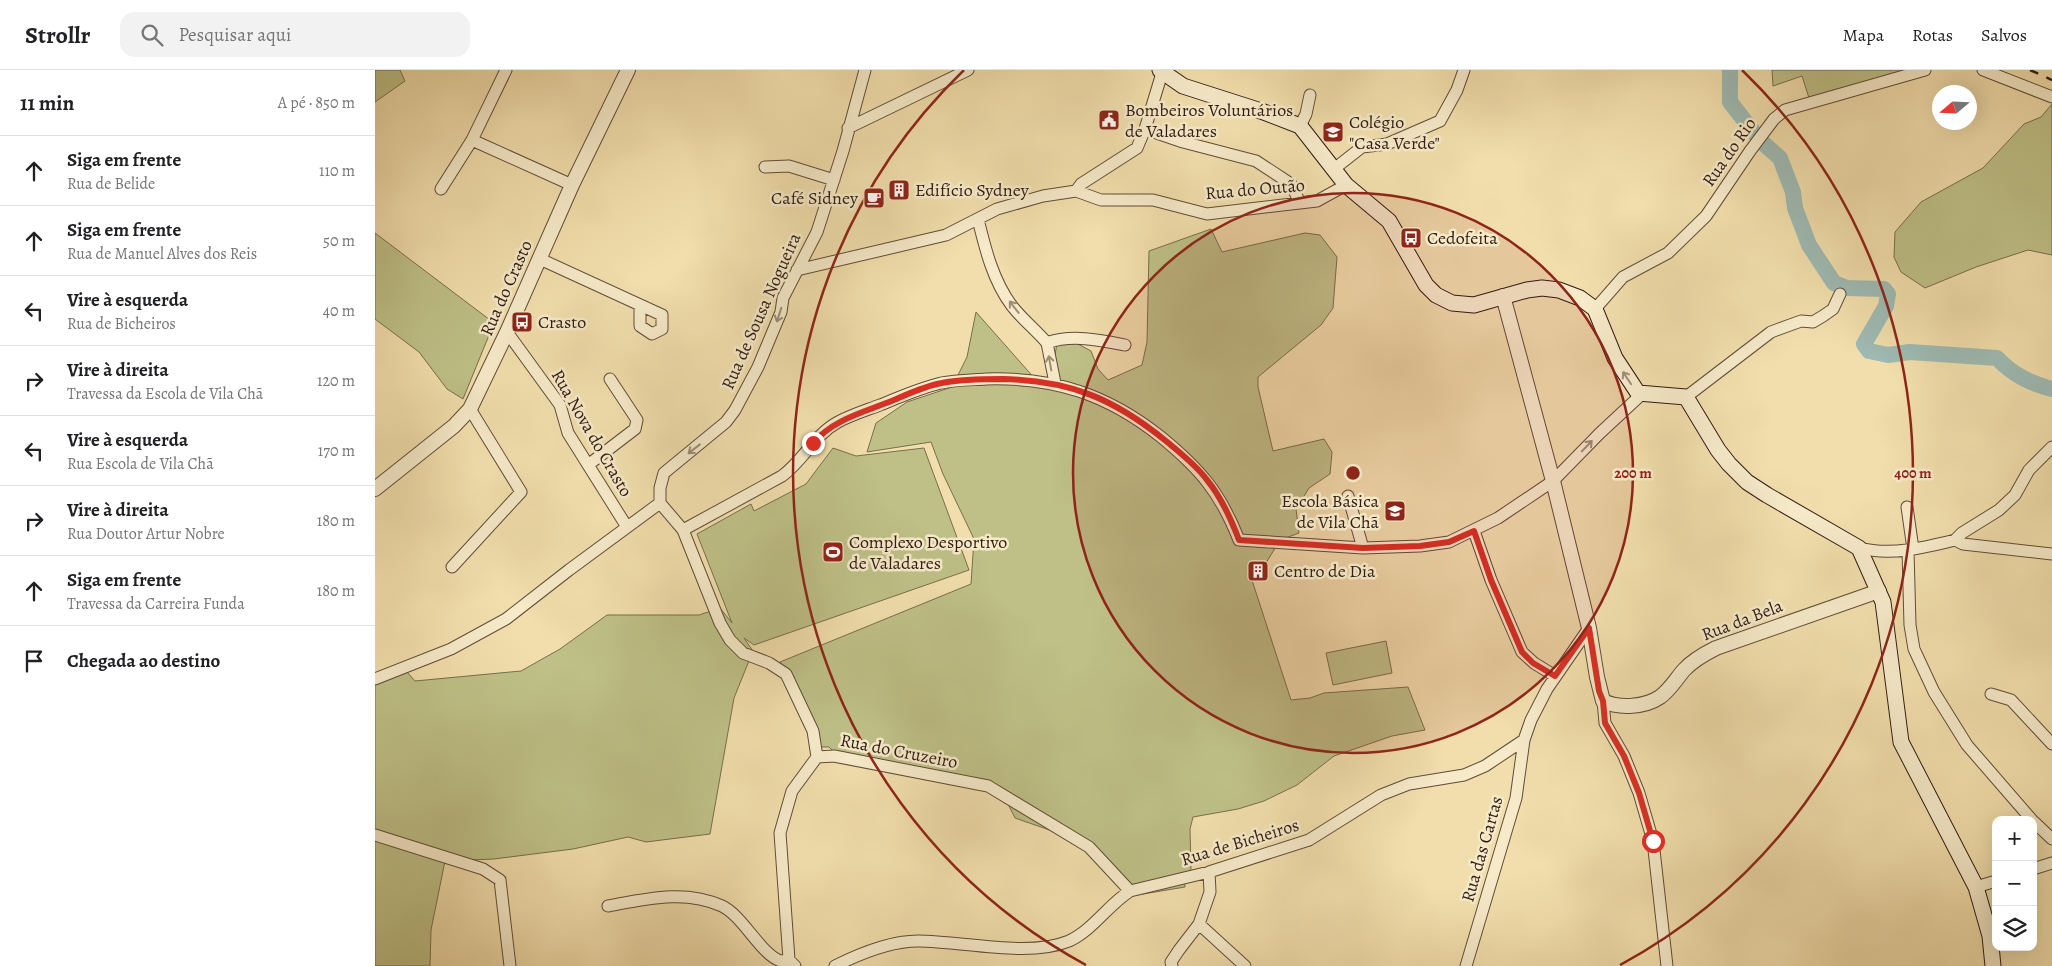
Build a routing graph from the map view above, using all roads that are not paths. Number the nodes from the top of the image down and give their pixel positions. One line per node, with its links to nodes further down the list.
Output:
1 (506, 70): 14 (street)
2 (628, 70): 18 (street, Rua do Crasto)
3 (865, 70): 12 (street, Rua de Sousa Nogueira)
4 (968, 70): 12 (street)
5 (1463, 70): 16 (street)
6 (1925, 70): 29 (street, Rua do Rio)
7 (1983, 70): 10 (street)
8 (1161, 71): 11 (main road); 13 (street)
9 (1310, 95): 11 (street)
10 (2052, 97)
11 (1300, 126): 16 (main road)
12 (848, 128): 17 (street, Rua de Sousa Nogueira)
13 (1145, 129): 21 (street); 22 (street)
14 (472, 140): 18 (street); 20 (street)
15 (765, 167): 17 (street)
16 (1334, 169): 19 (main road)
17 (834, 180): 25 (street, Rua de Sousa Nogueira)
18 (572, 185): 24 (street, Rua do Crasto)
19 (1346, 185): 22 (street, Rua do Outão); 27 (main road)
20 (441, 189)
21 (1076, 191): 22 (street, Rua do Outão); 23 (street)
22 (1300, 203)
23 (979, 219): 25 (street); 31 (street, one-way to 23)
24 (540, 259): 28 (street); 30 (street, Rua do Crasto)
25 (797, 270): 43 (street, Rua de Sousa Nogueira, one-way to 43)
26 (1840, 294): 36 (street)
27 (1503, 296): 29 (main road); 40 (street)
28 (639, 305)
29 (1595, 309): 35 (main road, one-way to 29)
30 (507, 332): 37 (street, Rua do Crasto); 39 (street, Rua Nova do Crasto)
31 (1047, 343): 32 (street); 34 (street, one-way to 31)
32 (1125, 345)
33 (610, 379): 39 (street)
34 (1055, 384): 46 (street); 49 (street)
35 (1642, 394): 36 (main road); 40 (street, one-way to 35)
36 (1686, 397): 50 (main road)
37 (470, 409): 41 (street, Rua do Crasto); 53 (street)
38 (2052, 447): 48 (street)
39 (588, 465): 45 (street, Rua Nova do Crasto)
40 (1553, 481): 47 (street); 55 (street)
41 (375, 489)
42 (1348, 496): 49 (street)
43 (660, 503): 45 (street); 46 (street)
44 (1907, 507): 51 (street)
45 (627, 527): 57 (street)
46 (683, 530): 62 (street)
47 (1474, 531): 49 (street); 56 (street)
48 (1955, 540): 51 (street); 52 (street)
49 (1363, 548)
50 (1859, 548): 51 (street); 54 (main road)
51 (1910, 550): 63 (street)
52 (2052, 554)
53 (452, 567)
54 (1879, 591): 59 (street, Rua da Bela); 71 (main road)
55 (1589, 628): 56 (street); 59 (street)
56 (1555, 676): 60 (street)
57 (375, 680)
58 (1991, 694): 61 (street)
59 (1603, 701): 81 (street)
60 (1524, 740): 69 (street, Rua de Bicheiros); 80 (street, Rua das Cartas)
61 (2052, 744)
62 (817, 757): 72 (street, Rua do Cruzeiro); 75 (street, Rua do Cruzeiro)
63 (2029, 816)
64 (2037, 825): 66 (street)
65 (375, 835): 76 (street)
66 (2052, 840)
67 (2052, 863): 68 (street)
68 (2037, 868)
69 (1209, 872): 72 (street, Rua de Bicheiros); 74 (street)
70 (1992, 882): 71 (street)
71 (1976, 887): 82 (main road)
72 (1130, 890): 77 (street, Rua de Bicheiros)
73 (608, 906): 75 (street)
74 (1199, 924): 78 (street); 79 (street)
75 (792, 963)
76 (510, 966)
77 (835, 966)
78 (1172, 966)
79 (1245, 966)
80 (1466, 966)
81 (1667, 966)
82 (1993, 966)

